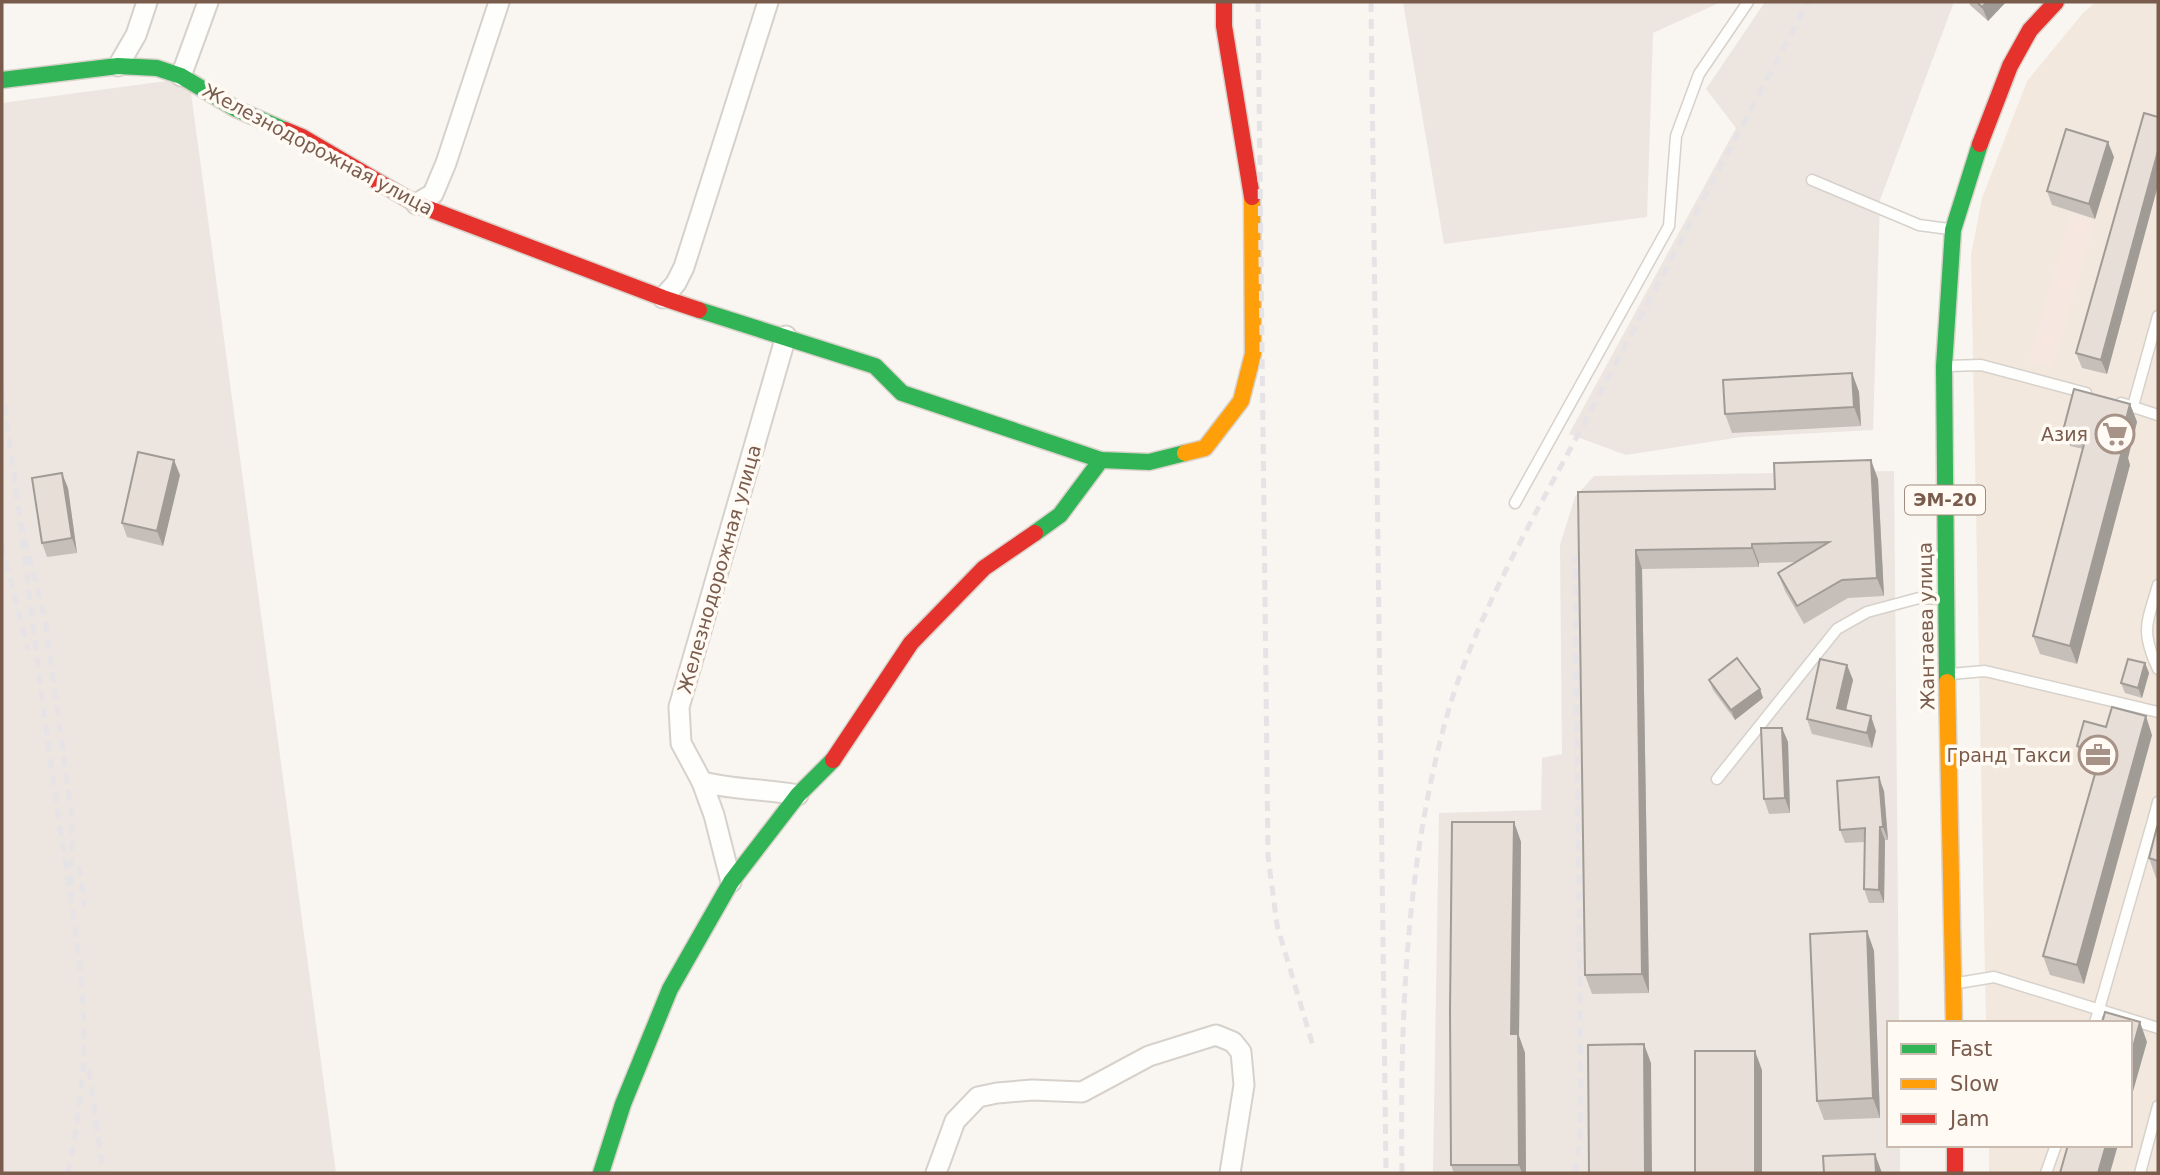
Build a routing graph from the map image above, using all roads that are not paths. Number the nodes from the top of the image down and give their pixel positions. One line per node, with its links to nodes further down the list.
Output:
1 (147, 2): 8 (street)
2 (208, 2): 9 (street)
3 (499, 2): 12 (street)
4 (768, 2): 14 (street)
5 (1224, 2): 22 (street, Железнодорожная улица)
6 (1748, 2): 23 (lane)
7 (2056, 2): 13 (street, Жантаева улица / ЭМ-20)
8 (118, 66): 9 (street, Железнодорожная улица); 10 (street, Железнодорожная улица)
9 (181, 76): 12 (street, Железнодорожная улица)
10 (2, 80)
11 (1812, 180): 13 (lane)
12 (415, 204): 14 (street, Железнодорожная улица)
13 (1953, 230): 17 (street, Жантаева улица / ЭМ-20)
14 (663, 298): 16 (street, Железнодорожная улица)
15 (2158, 316): 20 (lane)
16 (786, 336): 22 (street, Железнодорожная улица); 30 (street, Железнодорожная улица)
17 (1944, 366): 18 (lane); 25 (street, Жантаева улица / ЭМ-20)
18 (2095, 396)
19 (2107, 399): 20 (lane)
20 (2133, 406): 21 (lane)
21 (2158, 415)
22 (1101, 460): 31 (street)
23 (1515, 503)
24 (2158, 584): 26 (lane)
25 (1946, 599): 27 (street, Жантаева улица / ЭМ-20); 29 (lane)
26 (2158, 668)
27 (1947, 674): 28 (lane); 35 (street, Жантаева улица / ЭМ-20)
28 (2158, 712)
29 (1717, 779)
30 (702, 782): 31 (street); 34 (street, Железнодорожная улица)
31 (798, 794): 34 (street)
32 (2158, 802): 33 (lane)
33 (2156, 818): 36 (lane)
34 (731, 882): 43 (street)
35 (1954, 984): 36 (lane); 37 (street, Жантаева улица / ЭМ-20)
36 (2100, 1009): 38 (lane); 39 (lane)
37 (1954, 1021)
38 (2096, 1021)
39 (2158, 1028)
40 (2158, 1106): 48 (lane)
41 (1955, 1147): 46 (street)
42 (2055, 1147): 47 (lane)
43 (601, 1173)
44 (936, 1173): 45 (street)
45 (1230, 1173)
46 (1955, 1173)
47 (2046, 1173)
48 (2140, 1173)

